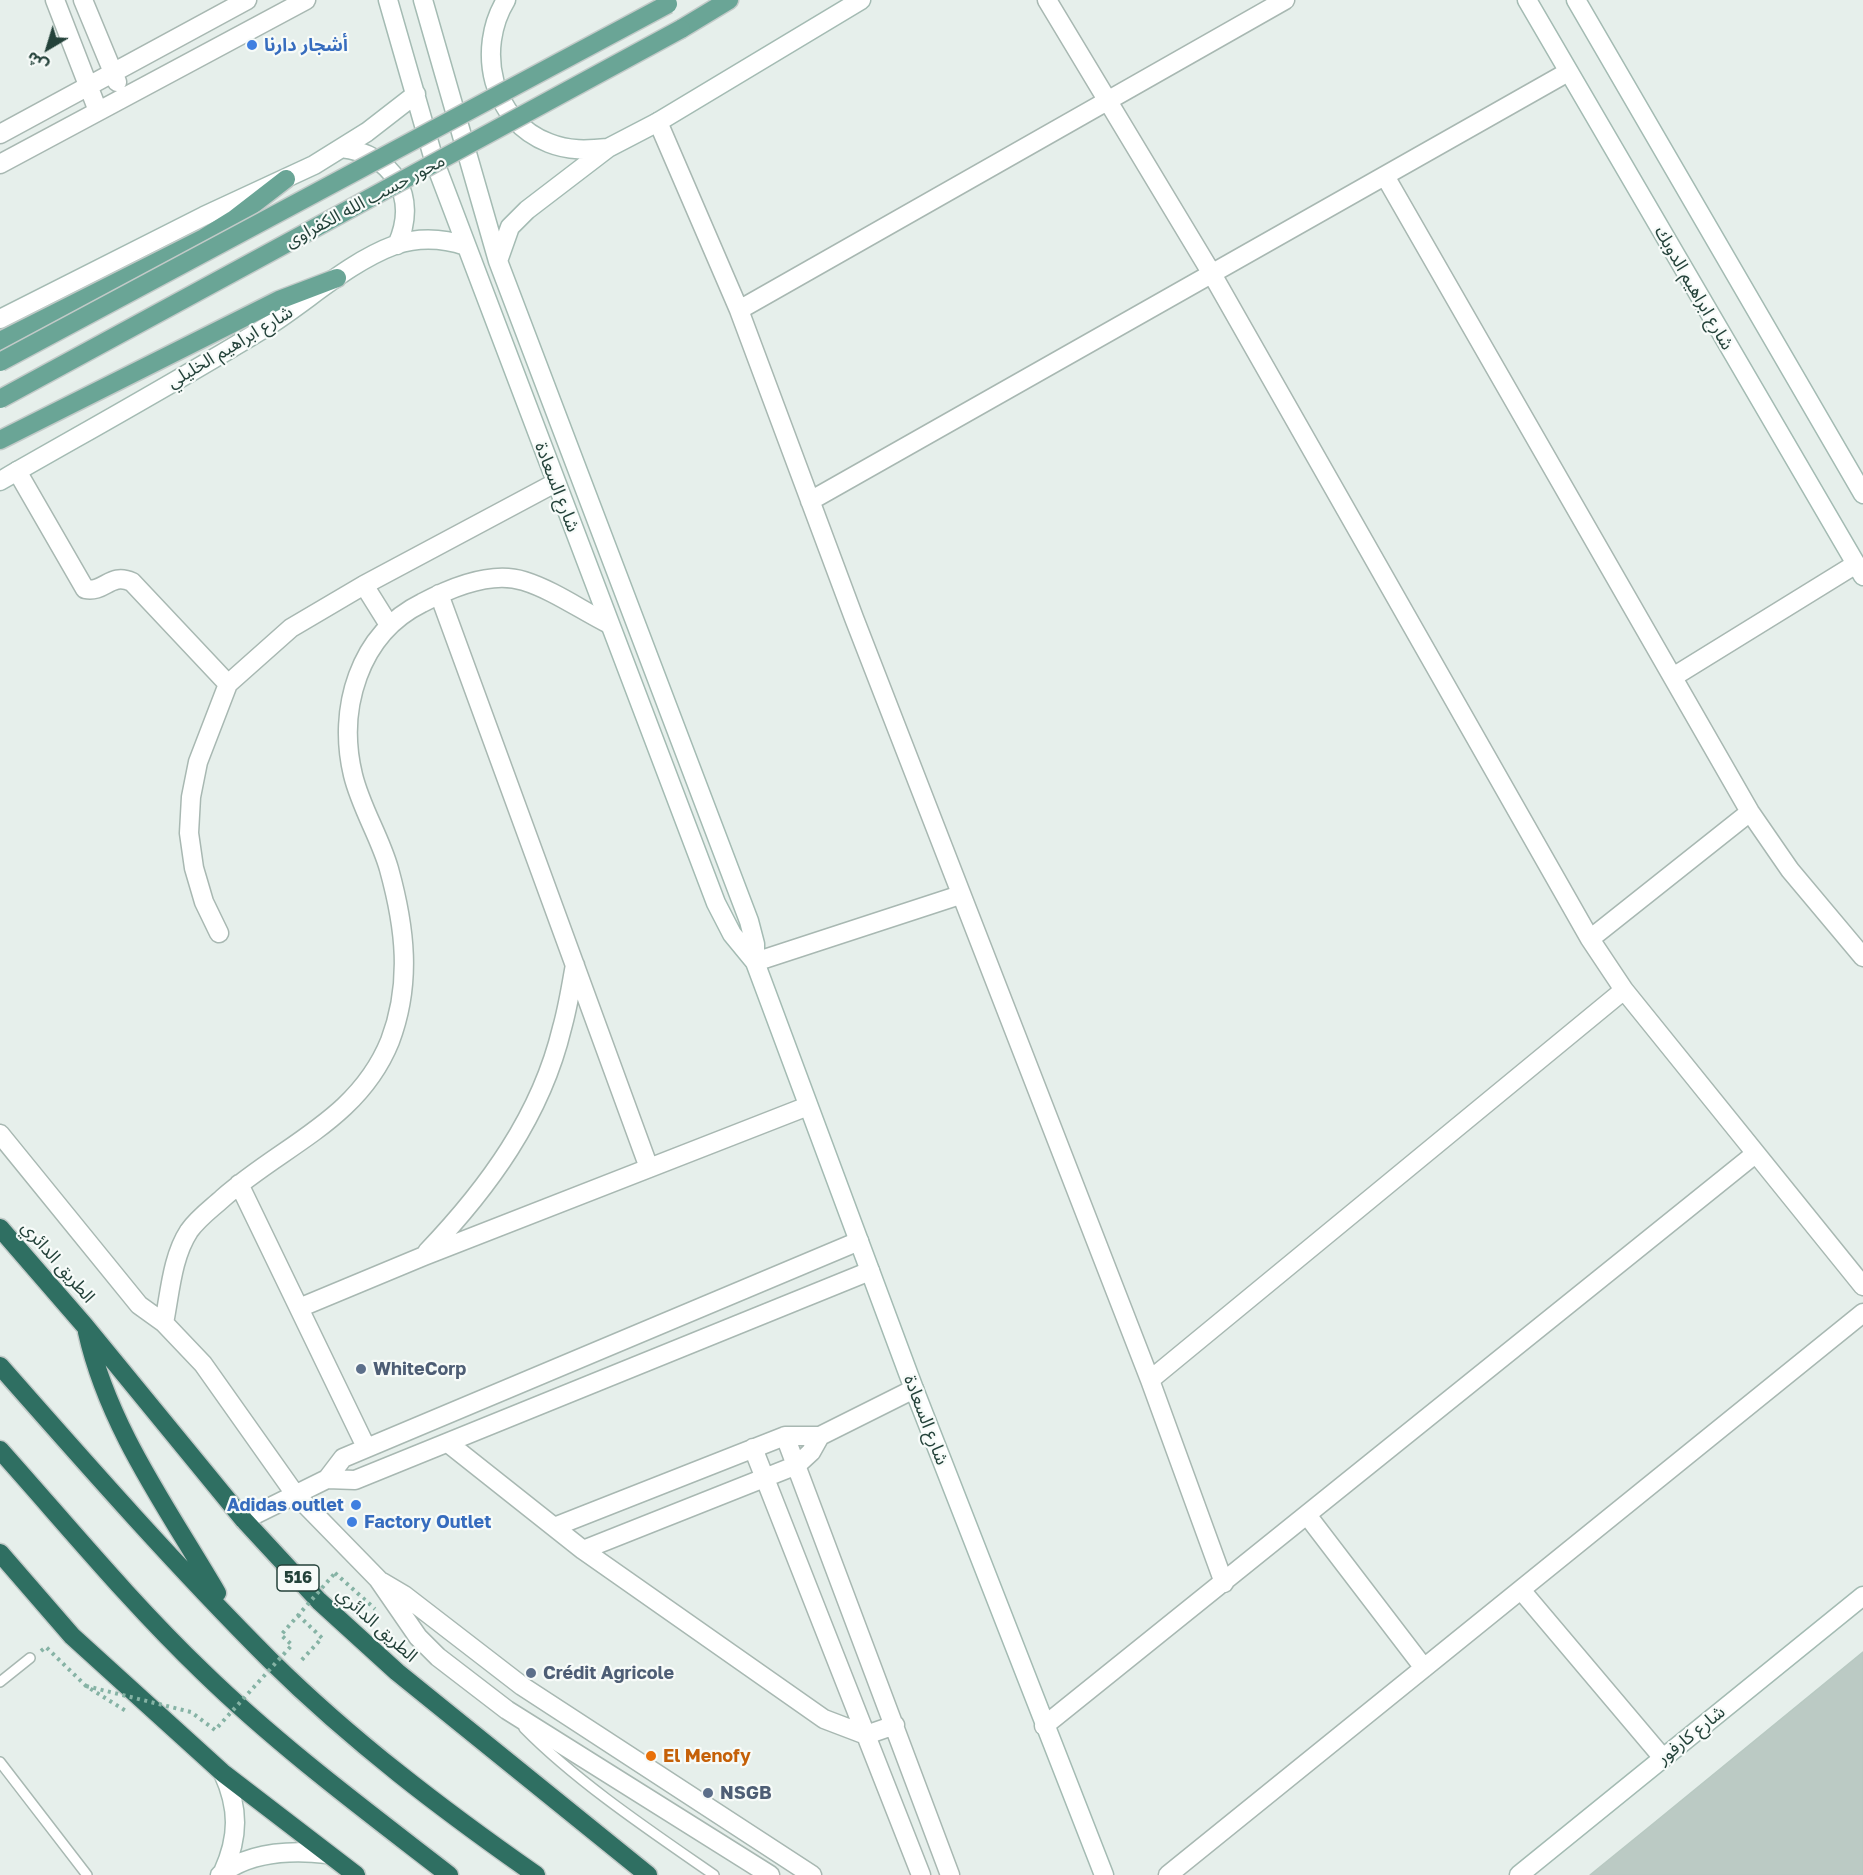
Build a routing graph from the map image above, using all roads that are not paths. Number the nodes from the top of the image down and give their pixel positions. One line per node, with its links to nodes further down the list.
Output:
1 (55, 0): 17 (street)
2 (83, 0): 15 (street)
3 (247, 0): 15 (street)
4 (306, 0): 19 (street)
5 (388, 0): 18 (street, شارع السعادة)
6 (423, 0): 31 (street, شارع السعادة)
7 (506, 0): 25 (street)
8 (729, 0): 38 (main road, محور حسب الله الكفراوى, bridge)
9 (1047, 0): 20 (street)
10 (1285, 0): 20 (street)
11 (1527, 0): 16 (street, شارع ابراهيم الدوبك)
12 (1576, 0): 43 (street)
13 (671, 2): 37 (main road, محور حسب الله الكفراوى, bridge)
14 (855, 2): 22 (street)
15 (113, 72): 17 (street); 19 (street)
16 (1568, 72): 27 (street); 45 (street, شارع ابراهيم الدوبك)
17 (88, 85): 21 (street); 23 (street)
18 (416, 94): 24 (street); 30 (street, شارع السعادة)
19 (124, 97): 21 (street)
20 (1108, 100): 32 (street); 34 (street)
21 (98, 111): 26 (street)
22 (658, 122): 25 (street); 34 (street)
23 (0, 134)
24 (341, 148): 28 (street); 29 (street)
25 (608, 148): 31 (street)
26 (0, 164)
27 (1385, 176): 32 (street); 50 (street)
28 (286, 179): 35 (street); 36 (main road)
29 (397, 245): 30 (street, شارع ابراهيم الخليلي); 33 (street, شارع ابراهيم الخليلي)
30 (466, 246): 42 (street, شارع السعادة)
31 (498, 261): 57 (street, شارع السعادة)
32 (1212, 274): 44 (street); 55 (street)
33 (337, 278): 39 (main road); 40 (street, شارع ابراهيم الخليلي)
34 (739, 310): 44 (street)
35 (0, 319)
36 (0, 341)
37 (0, 362)
38 (0, 399)
39 (0, 440)
40 (17, 471): 41 (street, شارع ابراهيم الخليلي); 51 (street)
41 (0, 481)
42 (555, 483): 46 (street); 48 (street, شارع السعادة)
43 (1863, 494)
44 (810, 501): 53 (street)
45 (1859, 570): 50 (street)
46 (364, 585): 49 (street); 51 (street)
47 (439, 594): 48 (street); 49 (street); 58 (street)
48 (609, 624): 57 (street, شارع السعادة)
49 (389, 625): 64 (street)
50 (1673, 677): 52 (street)
51 (228, 684): 54 (street)
52 (1750, 812): 55 (street); 56 (street)
53 (960, 895): 57 (street); 75 (street)
54 (219, 933)
55 (1590, 939): 59 (street)
56 (1863, 957)
57 (755, 962): 60 (street, شارع السعادة)
58 (575, 963): 63 (street); 67 (street)
59 (1624, 990): 62 (street); 75 (street)
60 (808, 1106): 63 (street); 66 (street, شارع السعادة)
61 (0, 1134): 72 (street)
62 (1755, 1154): 69 (street); 87 (street)
63 (649, 1168): 67 (street)
64 (239, 1184): 70 (street); 72 (street)
65 (0, 1228): 73 (highway, الطريق الدائري / 516)
66 (859, 1241): 68 (street, شارع السعادة); 80 (street)
67 (424, 1256): 70 (street)
68 (870, 1271): 76 (street, شارع السعادة); 79 (street)
69 (1863, 1286)
70 (299, 1308): 80 (street)
71 (1863, 1313): 94 (street)
72 (164, 1323): 86 (street)
73 (86, 1326): 88 (highway, الطريق الدائري / 516); 96 (highway, 516)
74 (0, 1366): 96 (highway, 516)
75 (1150, 1380): 93 (street)
76 (914, 1389): 78 (street); 102 (street, شارع السعادة)
77 (785, 1436): 78 (street); 81 (street); 83 (street)
78 (820, 1436): 83 (street)
79 (448, 1443): 84 (street); 89 (street)
80 (366, 1447): 84 (street)
81 (753, 1449): 85 (street); 89 (street)
82 (0, 1450): 113 (highway)
83 (797, 1466): 85 (street); 101 (street)
84 (327, 1479): 86 (street)
85 (765, 1480): 90 (street); 103 (street)
86 (295, 1494): 88 (street); 92 (street)
87 (1307, 1515): 93 (street); 98 (street)
88 (244, 1520): 115 (highway, الطريق الدائري / 516)
89 (554, 1527): 90 (street)
90 (583, 1550): 103 (street)
91 (0, 1553): 106 (highway)
92 (378, 1579): 100 (street); 107 (street)
93 (1224, 1583): 102 (street)
94 (1521, 1590): 98 (street); 104 (street)
95 (1863, 1596): 104 (street, شارع كارفور)
96 (233, 1620): 114 (highway, 516)
97 (30, 1658): 99 (lane)
98 (1424, 1668): 122 (street)
99 (0, 1682)
100 (507, 1710): 108 (street); 116 (lane)
101 (895, 1725): 103 (street); 120 (street)
102 (1044, 1726): 121 (street, شارع السعادة)
103 (866, 1736): 119 (street)
104 (1663, 1758): 123 (street, شارع كارفور)
105 (0, 1762): 111 (lane)
106 (223, 1773): 109 (highway); 110 (street)
107 (704, 1807): 108 (street); 118 (street)
108 (692, 1828): 117 (street)
109 (327, 1854): 110 (street); 112 (highway)
110 (221, 1874)
111 (87, 1875)
112 (356, 1875)
113 (449, 1875)
114 (536, 1875)
115 (648, 1875)
116 (714, 1875)
117 (770, 1875)
118 (812, 1875)
119 (921, 1875)
120 (950, 1875)
121 (1104, 1875)
122 (1168, 1875)
123 (1519, 1875)

